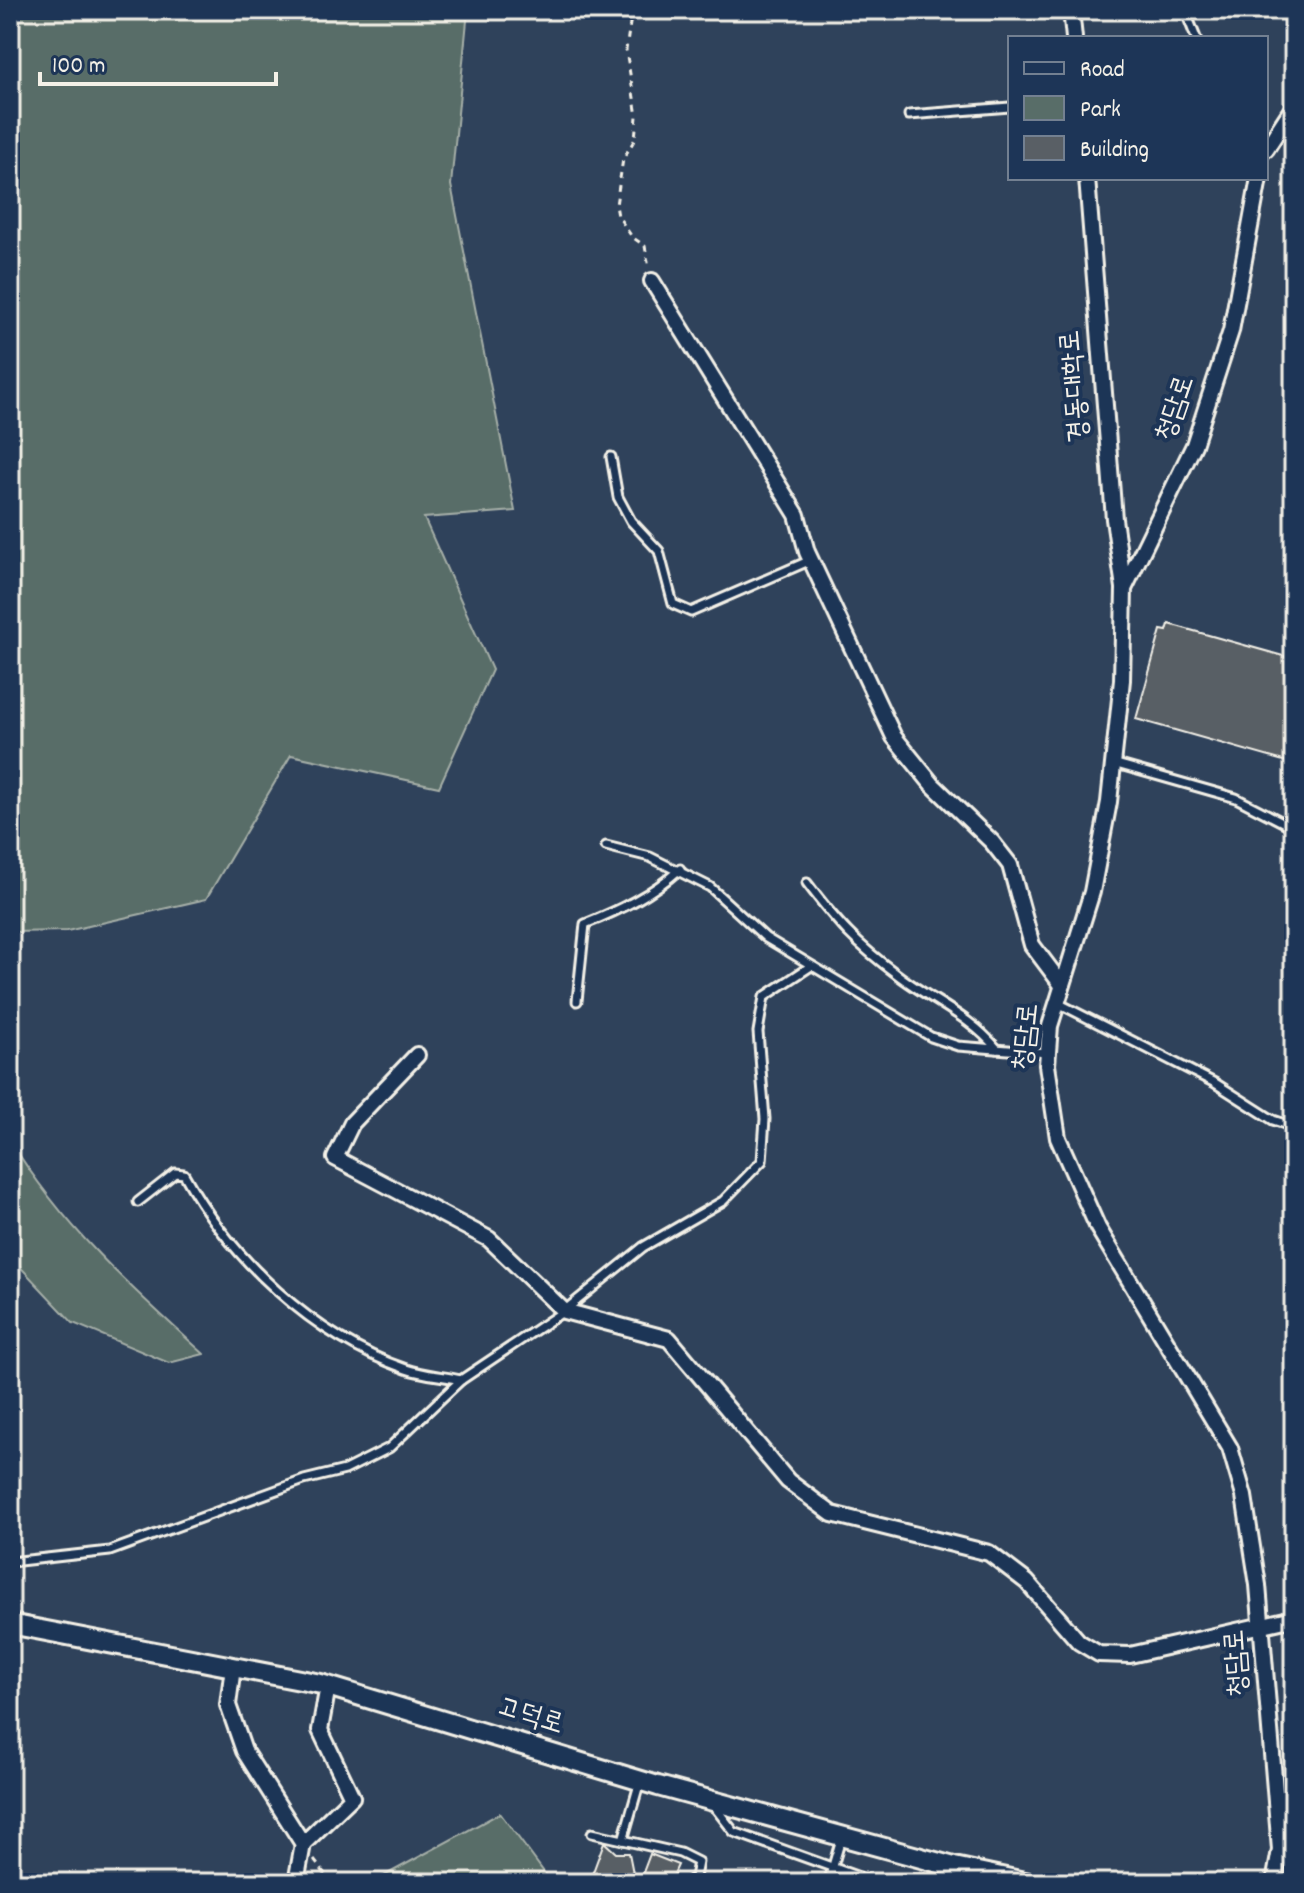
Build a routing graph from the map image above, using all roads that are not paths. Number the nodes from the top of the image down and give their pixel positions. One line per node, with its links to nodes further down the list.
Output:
1 (1071, 10): 3 (street)
2 (1185, 10): 4 (lane)
3 (1074, 36)
4 (1195, 36)
5 (1294, 106): 8 (street)
6 (1008, 107): 7 (lane)
7 (909, 115)
8 (1268, 146)
9 (1087, 180): 14 (street, 경동대학로)
10 (1259, 180): 14 (street, 청담로)
11 (652, 281): 13 (street)
12 (611, 457): 13 (lane)
13 (811, 560): 21 (street)
14 (1124, 589): 15 (street, 청담로)
15 (1113, 763): 16 (lane); 21 (street, 청담로)
16 (1294, 828)
17 (606, 846): 18 (lane)
18 (680, 869): 20 (lane); 22 (lane)
19 (807, 883): 24 (lane)
20 (811, 966): 24 (lane); 29 (lane)
21 (1062, 985): 23 (street, 청담로)
22 (577, 1001)
23 (1056, 1002): 25 (street, 청담로); 27 (lane)
24 (997, 1049): 25 (lane)
25 (1047, 1053): 34 (street, 청담로)
26 (417, 1055): 29 (street)
27 (1294, 1127)
28 (138, 1202): 30 (lane)
29 (564, 1311): 30 (lane); 34 (street)
30 (461, 1380): 31 (lane)
31 (10, 1562)
32 (1294, 1618): 34 (street)
33 (10, 1624): 35 (main road, 고덕로)
34 (1263, 1627): 49 (street, 청담로)
35 (233, 1667): 36 (main road, 고덕로); 42 (street)
36 (328, 1686): 37 (main road, 고덕로); 42 (street)
37 (640, 1781): 38 (main road, 고덕로); 41 (lane)
38 (709, 1800): 40 (main road, 고덕로); 43 (lane)
39 (592, 1833): 41 (lane)
40 (841, 1836): 43 (lane); 48 (main road, 고덕로)
41 (623, 1840): 45 (lane)
42 (303, 1844): 44 (street)
43 (832, 1869): 46 (lane); 47 (lane)
44 (292, 1883)
45 (686, 1883)
46 (828, 1883)
47 (876, 1883)
48 (1029, 1883)
49 (1274, 1883)

